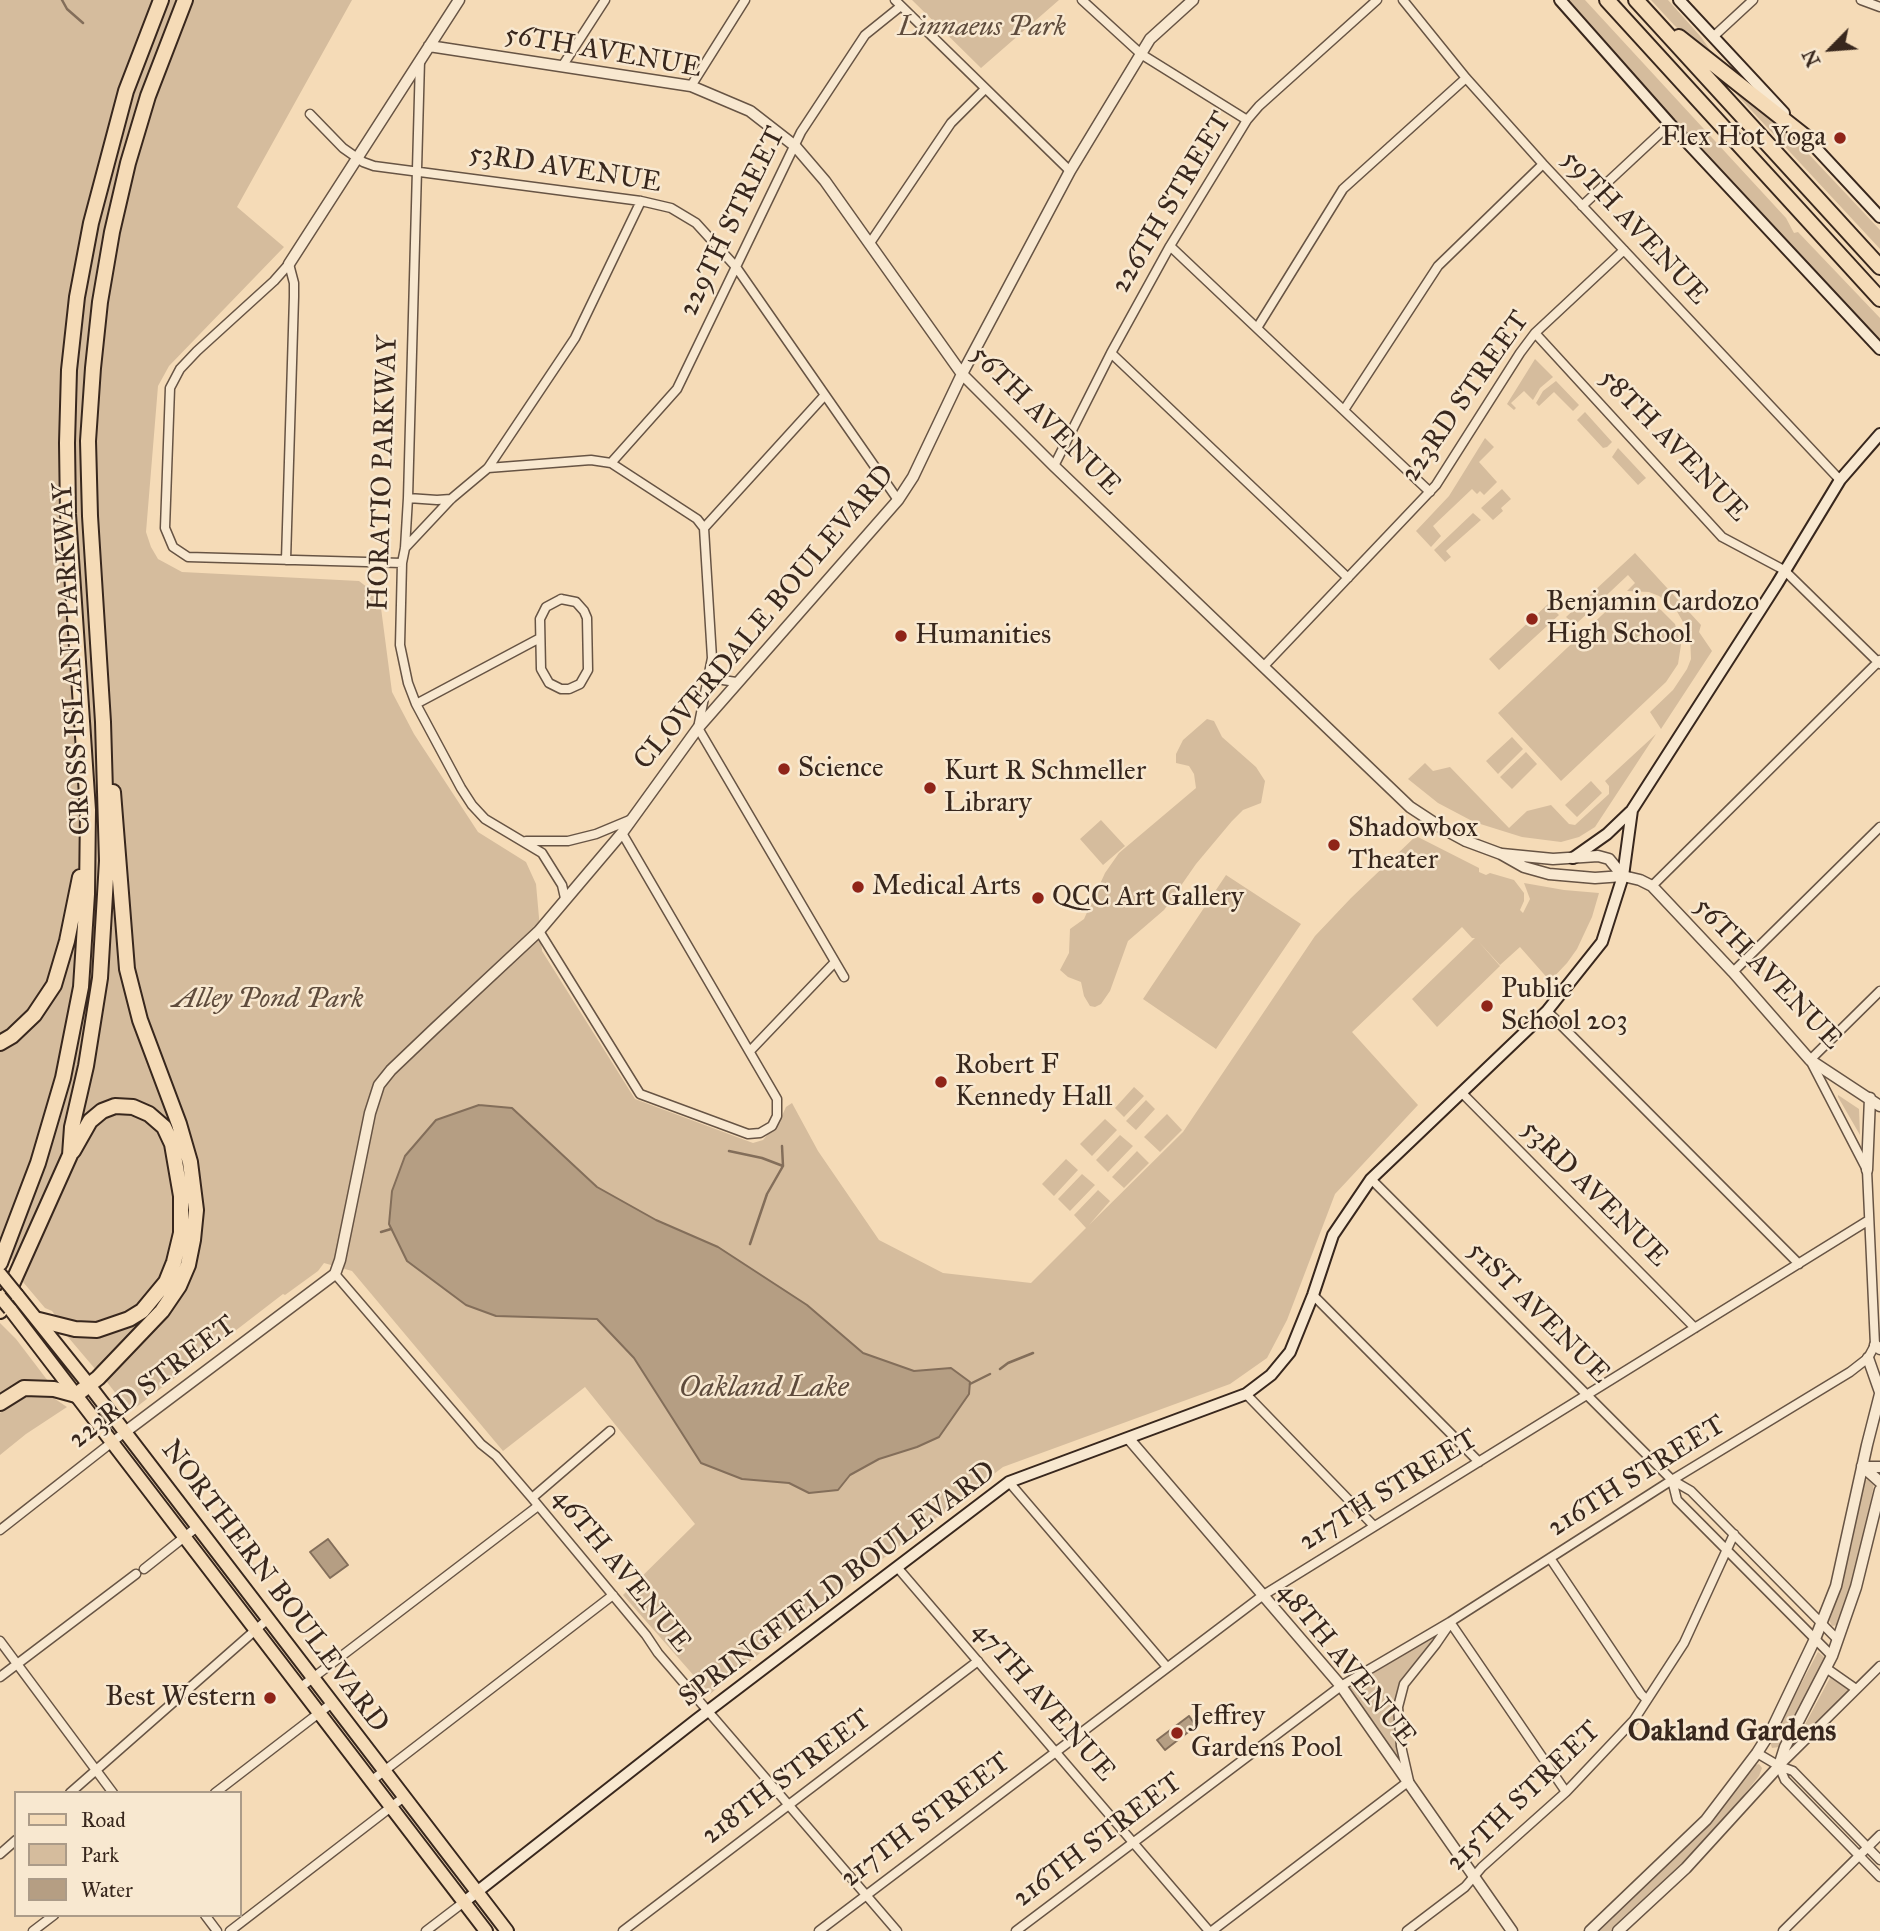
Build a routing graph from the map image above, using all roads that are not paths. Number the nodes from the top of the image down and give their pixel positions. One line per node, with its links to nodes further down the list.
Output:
1 (161, 0): 76 (highway, CROSS ISLAND PARKWAY)
2 (185, 0): 74 (highway, CROSS ISLAND PARKWAY)
3 (458, 0): 20 (street)
4 (605, 0): 23 (street)
5 (745, 0): 25 (street)
6 (1082, 0): 21 (street)
7 (1193, 0): 21 (street, CLOVERDALE BOULEVARD)
8 (1377, 0): 28 (street, 226TH STREET)
9 (1403, 0): 24 (street, 59TH AVENUE)
10 (1560, 0): 29 (main road)
11 (1607, 0): 45 (highway)
12 (1636, 0): 44 (highway)
13 (1644, 0): 30 (highway)
14 (1679, 0): 19 (main road)
15 (1753, 0): 19 (street)
16 (1861, 0): 18 (street)
17 (898, 3): 26 (street); 31 (street, 229TH STREET)
18 (1880, 8)
19 (1713, 37): 30 (main road)
20 (429, 47): 22 (street); 23 (street, 56TH AVENUE)
21 (1141, 54): 28 (street); 35 (street, CLOVERDALE BOULEVARD)
22 (420, 60): 32 (street); 34 (street, HORATIO PARKWAY)
23 (563, 65): 25 (street, 56TH AVENUE)
24 (1466, 78): 33 (street, 59TH AVENUE); 46 (street)
25 (691, 86): 31 (street, 56TH AVENUE)
26 (985, 89): 35 (street); 39 (street)
27 (310, 114): 32 (street, 53RD AVENUE)
28 (1247, 120): 40 (street, 226TH STREET)
29 (1671, 124): 37 (street); 48 (main road)
30 (1807, 138): 38 (main road)
31 (795, 146): 39 (street, 56TH AVENUE); 43 (street, 229TH STREET)
32 (356, 157): 34 (street, 53RD AVENUE); 42 (street)
33 (1543, 164): 37 (street, 59TH AVENUE); 52 (street)
34 (418, 170): 36 (street, 53RD AVENUE); 59 (street, HORATIO PARKWAY)
35 (1070, 171): 50 (street, CLOVERDALE BOULEVARD)
36 (641, 201): 43 (street, 53RD AVENUE); 56 (street)
37 (1582, 206): 41 (street, 59TH AVENUE)
38 (1880, 217)
39 (870, 243): 50 (street, 56TH AVENUE)
40 (1170, 246): 46 (street); 49 (street, 226TH STREET)
41 (1624, 250): 47 (street, 223RD STREET); 57 (street, 59TH AVENUE)
42 (289, 264): 64 (street); 64 (street)
43 (736, 267): 51 (street, 53RD AVENUE); 54 (street, 229TH STREET)
44 (1880, 267)
45 (1880, 299)
46 (1257, 328): 52 (street)
47 (1535, 333): 58 (street, 223RD STREET); 66 (street, 58TH AVENUE)
48 (1880, 349)
49 (1111, 353): 55 (street, 226TH STREET); 67 (street)
50 (962, 374): 55 (street, 56TH AVENUE); 61 (street, CLOVERDALE BOULEVARD)
51 (825, 395): 61 (street, 53RD AVENUE); 62 (street)
52 (1344, 410): 58 (street)
53 (1880, 434): 57 (main road, SPRINGFIELD BOULEVARD)
54 (611, 463): 56 (street); 62 (street)
55 (1054, 466): 70 (street, 56TH AVENUE)
56 (488, 468): 60 (street)
57 (1840, 480): 66 (main road, SPRINGFIELD BOULEVARD)
58 (1430, 492): 67 (street, 223RD STREET)
59 (408, 498): 60 (street); 63 (street, HORATIO PARKWAY)
60 (452, 499): 63 (street)
61 (898, 500): 72 (street, CLOVERDALE BOULEVARD)
62 (704, 528): 71 (street)
63 (405, 548): 65 (street, HORATIO PARKWAY)
64 (286, 560): 65 (street)
65 (402, 563): 73 (street, HORATIO PARKWAY)
66 (1784, 570): 69 (street, 58TH AVENUE); 77 (main road, SPRINGFIELD BOULEVARD)
67 (1349, 578): 70 (street, 223RD STREET)
68 (540, 638): 68 (street); 73 (street)
69 (1879, 662): 85 (street)
70 (1264, 666): 82 (street, 56TH AVENUE)
71 (711, 672): 72 (street); 75 (street)
72 (736, 682): 75 (street, CLOVERDALE BOULEVARD)
73 (416, 704): 81 (street, HORATIO PARKWAY)
74 (103, 722): 99 (highway, CROSS ISLAND PARKWAY); 114 (highway)
75 (698, 728): 78 (street, CLOVERDALE BOULEVARD); 88 (street)
76 (88, 810): 93 (highway); 103 (highway, CROSS ISLAND PARKWAY)
77 (1632, 810): 83 (main road); 84 (main road, SPRINGFIELD BOULEVARD)
78 (632, 819): 80 (street, CLOVERDALE BOULEVARD); 81 (street, HORATIO PARKWAY)
79 (1880, 827): 89 (street)
80 (622, 833): 86 (street, CLOVERDALE BOULEVARD); 94 (street)
81 (526, 841): 86 (street, HORATIO PARKWAY)
82 (1501, 854): 83 (street, 56TH AVENUE); 84 (street, 56TH AVENUE)
83 (1573, 858): 84 (street, 56TH AVENUE)
84 (1623, 876): 85 (street, 56TH AVENUE); 92 (main road, SPRINGFIELD BOULEVARD)
85 (1652, 886): 89 (street, 56TH AVENUE)
86 (565, 898): 87 (street, CLOVERDALE BOULEVARD)
87 (539, 931): 94 (street); 105 (street, CLOVERDALE BOULEVARD)
88 (835, 962): 90 (street); 94 (street)
89 (1733, 972): 95 (street, 56TH AVENUE)
90 (844, 977)
91 (1880, 991): 95 (street)
92 (1547, 1011): 96 (main road, SPRINGFIELD BOULEVARD); 104 (street)
93 (0, 1044)
94 (750, 1051)
95 (1810, 1060): 97 (street, 56TH AVENUE); 100 (street)
96 (1461, 1092): 101 (main road, SPRINGFIELD BOULEVARD); 111 (street, 53RD AVENUE)
97 (1870, 1098): 98 (street, 56TH AVENUE); 100 (street)
98 (1880, 1106)
99 (70, 1155): 109 (highway, CROSS ISLAND PARKWAY); 110 (highway)
100 (1867, 1170): 102 (street)
101 (1371, 1179): 107 (main road, SPRINGFIELD BOULEVARD); 118 (street, 51ST AVENUE)
102 (1870, 1220): 104 (street, 217TH STREET); 112 (street)
103 (0, 1263)
104 (1799, 1264): 111 (street, 217TH STREET)
105 (335, 1273): 121 (street, 223RD STREET); 131 (street, 46TH AVENUE)
106 (0, 1274): 110 (main road, NORTHERN BOULEVARD, bridge)
107 (1313, 1295): 116 (main road, SPRINGFIELD BOULEVARD); 124 (street)
108 (0, 1297): 109 (main road, NORTHERN BOULEVARD, bridge)
109 (5, 1310): 117 (main road, NORTHERN BOULEVARD)
110 (38, 1320): 114 (main road, NORTHERN BOULEVARD)
111 (1695, 1328): 118 (street, 217TH STREET)
112 (1877, 1347): 113 (street)
113 (1868, 1358): 115 (street); 127 (street, 216TH STREET)
114 (89, 1385): 117 (highway); 121 (main road, NORTHERN BOULEVARD)
115 (1880, 1393): 125 (street)
116 (1246, 1394): 122 (main road, SPRINGFIELD BOULEVARD); 133 (street)
117 (76, 1395): 119 (highway); 123 (main road, NORTHERN BOULEVARD)
118 (1588, 1395): 124 (street, 217TH STREET); 127 (street, 51ST AVENUE)
119 (0, 1403)
120 (610, 1431): 131 (street)
121 (125, 1432): 123 (street, 223RD STREET); 134 (main road, NORTHERN BOULEVARD)
122 (1129, 1438): 128 (main road, SPRINGFIELD BOULEVARD); 142 (street, 48TH AVENUE)
123 (112, 1442): 135 (street, 223RD STREET); 137 (main road, NORTHERN BOULEVARD)
124 (1479, 1462): 133 (street, 217TH STREET)
125 (1862, 1466): 126 (street); 129 (street); 145 (street)
126 (1880, 1467)
127 (1672, 1480): 136 (street, 51ST AVENUE); 138 (street, 51ST AVENUE); 139 (street, 216TH STREET)
128 (1009, 1482): 140 (main road, SPRINGFIELD BOULEVARD); 154 (street)
129 (1880, 1482)
130 (1880, 1490): 148 (street)
131 (532, 1498): 132 (street, 46TH AVENUE)
132 (538, 1506): 141 (street, 46TH AVENUE); 157 (street)
133 (1374, 1526): 142 (street, 217TH STREET)
134 (197, 1527): 137 (street); 143 (main road, NORTHERN BOULEVARD)
135 (0, 1530)
136 (1734, 1534): 138 (street, 215TH STREET); 145 (street, 51ST AVENUE)
137 (184, 1537): 146 (main road, NORTHERN BOULEVARD); 152 (street)
138 (1726, 1548): 147 (street, 51ST AVENUE); 161 (street, 215TH STREET)
139 (1550, 1558): 144 (street, 216TH STREET); 161 (street)
140 (897, 1567): 151 (street, 47TH AVENUE); 163 (main road, SPRINGFIELD BOULEVARD)
141 (613, 1595): 163 (street, 46TH AVENUE); 169 (street)
142 (1262, 1596): 154 (street, 217TH STREET); 158 (street, 48TH AVENUE)
143 (268, 1619): 146 (street); 157 (main road, NORTHERN BOULEVARD)
144 (1450, 1622): 158 (street, 216TH STREET); 171 (street, 216TH STREET); 175 (street)
145 (1821, 1623): 147 (street); 148 (street, 51ST AVENUE)
146 (256, 1630): 159 (main road, NORTHERN BOULEVARD); 168 (street)
147 (1815, 1639): 150 (street, 51ST AVENUE); 166 (street)
148 (1837, 1639): 150 (street)
149 (0, 1641): 152 (street)
150 (1832, 1656): 155 (street)
151 (978, 1661): 165 (street, 47TH AVENUE); 177 (street, 218TH STREET)
152 (18, 1665): 156 (street); 168 (street)
153 (1880, 1666): 160 (street)
154 (1167, 1667): 165 (street, 217TH STREET)
155 (1826, 1668): 160 (street); 167 (street)
156 (0, 1677)
157 (313, 1678): 159 (street); 162 (main road, NORTHERN BOULEVARD)
158 (1341, 1686): 171 (street, 48TH AVENUE); 181 (street, 216TH STREET)
159 (301, 1688): 164 (main road, NORTHERN BOULEVARD)
160 (1856, 1689): 167 (street)
161 (1647, 1700): 175 (street, 215TH STREET)
162 (332, 1703): 164 (street); 169 (main road, NORTHERN BOULEVARD)
163 (708, 1711): 177 (street, 46TH AVENUE); 188 (main road, SPRINGFIELD BOULEVARD)
164 (319, 1713): 170 (main road, NORTHERN BOULEVARD); 174 (street)
165 (1056, 1751): 181 (street, 47TH AVENUE); 189 (street, 217TH STREET)
166 (1757, 1753): 167 (street); 204 (street)
167 (1779, 1766): 182 (street); 184 (street); 205 (street)
168 (96, 1770): 172 (street); 173 (street)
169 (384, 1771): 170 (street); 176 (main road, NORTHERN BOULEVARD)
170 (371, 1781): 178 (main road, NORTHERN BOULEVARD)
171 (1409, 1781): 186 (street, 48TH AVENUE); 201 (street)
172 (73, 1791)
173 (112, 1791)
174 (218, 1791)
175 (1566, 1792): 186 (street, 215TH STREET)
176 (404, 1797): 178 (street); 188 (main road, NORTHERN BOULEVARD)
177 (789, 1805): 189 (street, 46TH AVENUE); 197 (street, 218TH STREET)
178 (391, 1807): 190 (main road, NORTHERN BOULEVARD); 193 (street)
179 (1880, 1835): 182 (street)
180 (14, 1842): 183 (street)
181 (1133, 1842): 200 (street, 216TH STREET); 201 (street, 47TH AVENUE)
182 (1867, 1847): 184 (street); 185 (street)
183 (0, 1854)
184 (1859, 1856): 187 (street); 206 (street)
185 (1880, 1860)
186 (1475, 1876): 202 (street, 215TH STREET); 203 (street, 48TH AVENUE)
187 (1880, 1877)
188 (477, 1892): 190 (main road, SPRINGFIELD BOULEVARD); 196 (main road, NORTHERN BOULEVARD)
189 (866, 1895): 198 (street, 217TH STREET); 199 (street, 46TH AVENUE)
190 (464, 1902): 194 (street); 195 (main road, NORTHERN BOULEVARD)
191 (51, 1917): 192 (street)
192 (33, 1931)
193 (230, 1931)
194 (426, 1931)
195 (486, 1931)
196 (507, 1931)
197 (623, 1931)
198 (819, 1931)
199 (897, 1931)
200 (1016, 1931)
201 (1210, 1931)
202 (1407, 1931)
203 (1512, 1931)
204 (1590, 1931)
205 (1618, 1931)
206 (1783, 1931)

